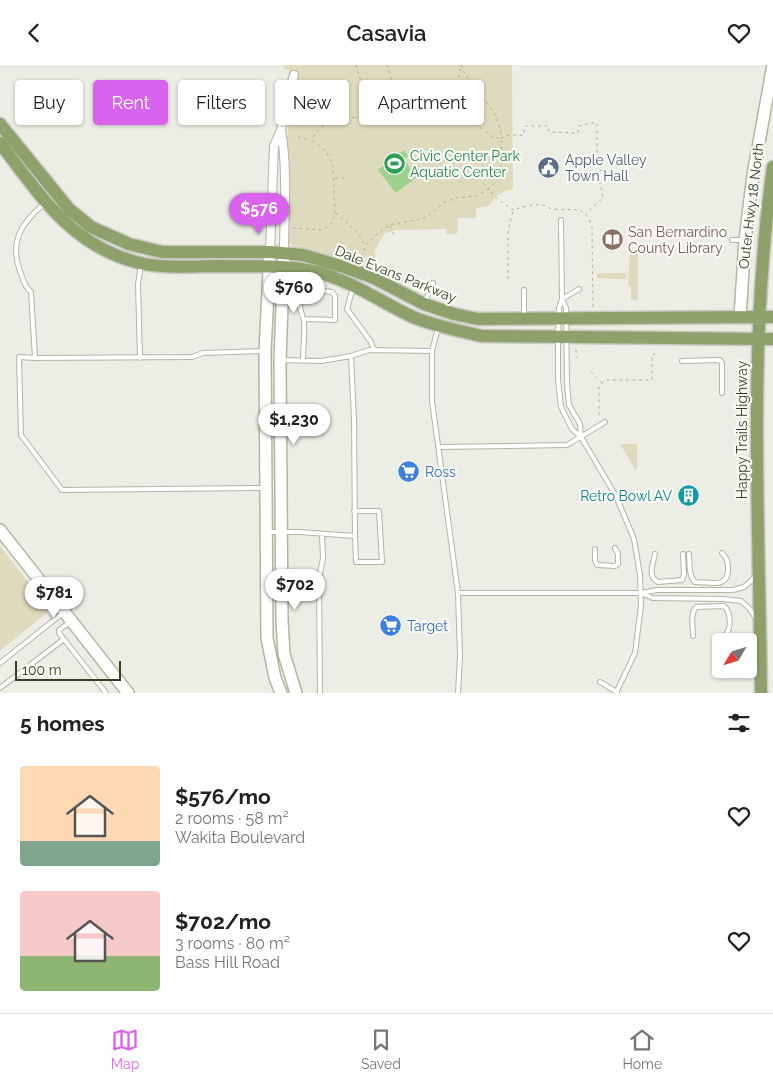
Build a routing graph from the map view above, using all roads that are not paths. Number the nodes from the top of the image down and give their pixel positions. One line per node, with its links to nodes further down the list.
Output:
1 (773, 65): 12 (main road, Outer Hwy 18 North)
2 (294, 75): 5 (street)
3 (303, 92): 3 (lane)
4 (0, 124): 8 (main road, Dale Evans Parkway)
5 (281, 130): 13 (street); 14 (street)
6 (0, 143): 9 (main road, Dale Evans Parkway)
7 (773, 167): 25 (main road, Happy Trails Highway)
8 (56, 194): 9 (lane); 13 (main road, Dale Evans Parkway)
9 (46, 203): 15 (main road, Dale Evans Parkway); 38 (lane)
10 (561, 220): 22 (lane)
11 (732, 240): 12 (lane)
12 (745, 240): 24 (main road, Outer Hwy 18 North)
13 (270, 252): 14 (main road, Dale Evans Parkway); 16 (main road)
14 (284, 253): 17 (main road); 23 (main road, Dale Evans Parkway)
15 (142, 263): 16 (main road, Dale Evans Parkway); 39 (lane)
16 (269, 267): 17 (main road, Dale Evans Parkway); 35 (main road)
17 (284, 267): 19 (main road, Dale Evans Parkway); 40 (main road)
18 (433, 283): 23 (lane)
19 (353, 285): 30 (main road, Dale Evans Parkway); 34 (lane)
20 (579, 289): 22 (lane)
21 (524, 290): 29 (lane)
22 (562, 299): 27 (lane)
23 (424, 304): 29 (main road, Dale Evans Parkway)
24 (740, 317): 25 (main road, Dale Evans Parkway); 27 (main road, Dale Evans Parkway)
25 (759, 317): 26 (main road, Dale Evans Parkway); 32 (main road, Happy Trails Highway)
26 (773, 317)
27 (562, 318): 29 (main road, Dale Evans Parkway); 31 (lane); 31 (lane)
28 (304, 319): 28 (lane); 41 (lane)
29 (524, 319)
30 (438, 326): 31 (main road, Dale Evans Parkway); 36 (lane)
31 (562, 338): 32 (main road, Dale Evans Parkway); 45 (lane); 45 (lane)
32 (758, 339): 33 (main road, Dale Evans Parkway); 60 (main road, Happy Trails Highway)
33 (773, 339)
34 (374, 350): 36 (lane); 37 (lane)
35 (265, 351): 39 (lane); 47 (main road)
36 (432, 351): 46 (lane)
37 (351, 356): 41 (lane); 48 (lane)
38 (35, 358): 39 (lane); 47 (lane)
39 (140, 358)
40 (280, 360): 41 (lane); 51 (main road)
41 (303, 361)
42 (682, 361): 43 (lane)
43 (722, 393)
44 (605, 421): 45 (lane)
45 (581, 437): 46 (lane); 62 (lane)
46 (438, 447): 61 (lane)
47 (267, 488): 50 (main road)
48 (354, 511): 53 (lane); 53 (lane)
49 (0, 529): 63 (main road)
50 (266, 532): 51 (lane); 73 (main road)
51 (282, 532): 52 (lane); 74 (main road)
52 (322, 535): 53 (lane); 75 (lane)
53 (354, 536)
54 (596, 549): 55 (lane)
55 (615, 549)
56 (722, 553): 59 (lane)
57 (655, 554): 58 (lane)
58 (683, 554)
59 (689, 554)
60 (759, 573): 62 (lane); 64 (main road, Happy Trails Highway)
61 (458, 593): 62 (lane); 76 (lane)
62 (642, 593): 64 (lane); 77 (lane)
63 (68, 616): 67 (lane); 68 (lane); 72 (main road)
64 (760, 630): 78 (main road, Happy Trails Highway)
65 (726, 633): 66 (lane)
66 (693, 636)
67 (64, 639): 70 (lane); 71 (lane)
68 (0, 663)
69 (600, 682): 77 (lane)
70 (0, 688)
71 (106, 693)
72 (128, 693)
73 (280, 693)
74 (296, 693)
75 (320, 693)
76 (458, 693)
77 (617, 693)
78 (761, 693)

